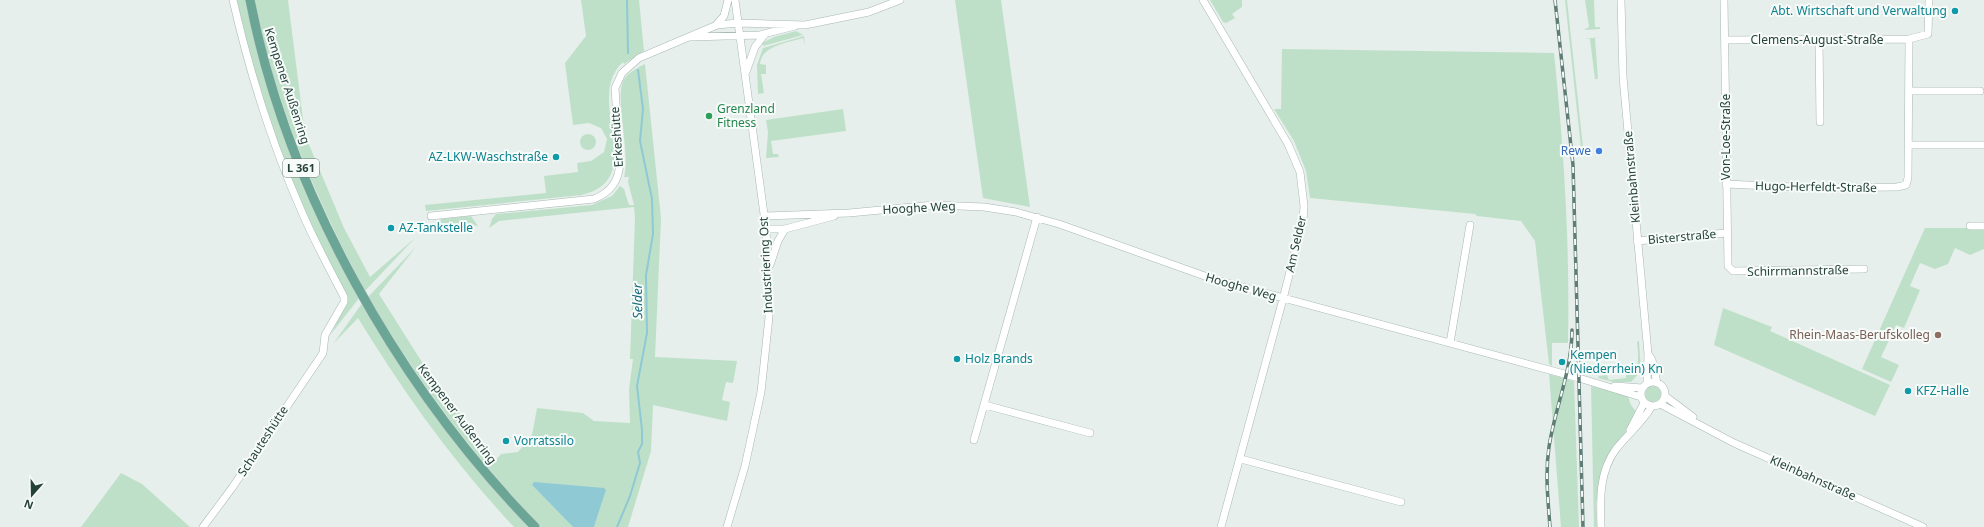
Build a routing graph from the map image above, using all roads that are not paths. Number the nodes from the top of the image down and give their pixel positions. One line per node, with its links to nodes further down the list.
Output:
1 (233, 0): 57 (street, Schauteshütte)
2 (250, 0): 58 (main road, Kempener Außenring / L 361)
3 (728, 0): 11 (street)
4 (735, 0): 10 (street, Industriering Ost)
5 (900, 0): 12 (street)
6 (1203, 0): 40 (street, Am Selder)
7 (1621, 0): 36 (street, Kleinbahnstraße)
8 (1724, 0): 17 (street, Von-Loe-Straße)
9 (1929, 0): 16 (street, Clemens-August-Straße)
10 (738, 23): 11 (street, Erkeshütte); 12 (street, Erkeshütte); 14 (street, Industriering Ost)
11 (715, 26): 15 (street, Erkeshütte)
12 (796, 26): 13 (street, Erkeshütte)
13 (765, 34): 14 (street, Erkeshütte); 19 (street)
14 (740, 35): 15 (street, Erkeshütte); 19 (street, Industriering Ost)
15 (689, 37): 27 (street, Erkeshütte)
16 (1909, 39): 18 (street, Clemens-August-Straße); 20 (street)
17 (1725, 40): 18 (street, Clemens-August-Straße); 25 (street, Von-Loe-Straße)
18 (1819, 40): 22 (street)
19 (746, 72): 28 (street, Industriering Ost)
20 (1909, 91): 21 (street); 23 (street)
21 (1980, 91)
22 (1820, 122)
23 (1909, 145): 24 (street); 25 (street, Hugo-Herfeldt-Straße)
24 (1984, 145)
25 (1726, 184): 35 (street, Von-Loe-Straße)
26 (849, 213): 28 (street, Hooghe Weg); 29 (street, Hooghe Weg); 33 (street, Hooghe Weg)
27 (431, 216)
28 (765, 216): 34 (street, Industriering Ost)
29 (1037, 217): 40 (street, Hooghe Weg); 49 (street)
30 (1470, 225): 41 (street)
31 (1970, 226): 32 (street)
32 (1984, 226)
33 (785, 229): 34 (street, Hooghe Weg); 38 (street)
34 (766, 230): 38 (street, Industriering Ost)
35 (1726, 233): 36 (street, Bisterstraße); 39 (street, Von-Loe-Straße)
36 (1637, 241): 42 (street, Kleinbahnstraße)
37 (1864, 269): 39 (street, Schirrmannstraße)
38 (768, 271): 59 (street, Industriering Ost)
39 (1733, 271)
40 (1283, 299): 41 (street, Hooghe Weg); 55 (street, Am Selder)
41 (1450, 343): 44 (street, Hooghe Weg)
42 (1648, 354): 43 (street, Kleinbahnstraße); 45 (street, Kleinbahnstraße)
43 (1657, 383): 45 (street); 46 (street)
44 (1597, 384): 45 (street, Hooghe Weg); 47 (street, Hooghe Weg)
45 (1644, 386): 47 (street)
46 (1665, 396): 48 (street); 51 (street, Kleinbahnstraße)
47 (1642, 400): 50 (street); 54 (street)
48 (1660, 404): 50 (street); 51 (street, Kleinbahnstraße)
49 (985, 405): 52 (street); 53 (street)
50 (1652, 406): 54 (street)
51 (1705, 428): 62 (street, Kleinbahnstraße)
52 (1090, 433)
53 (974, 440)
54 (1621, 444): 61 (street)
55 (1241, 460): 56 (street); 60 (street, Am Selder)
56 (1402, 502)
57 (203, 527)
58 (535, 527)
59 (727, 527)
60 (1221, 527)
61 (1601, 527)
62 (1923, 527)

